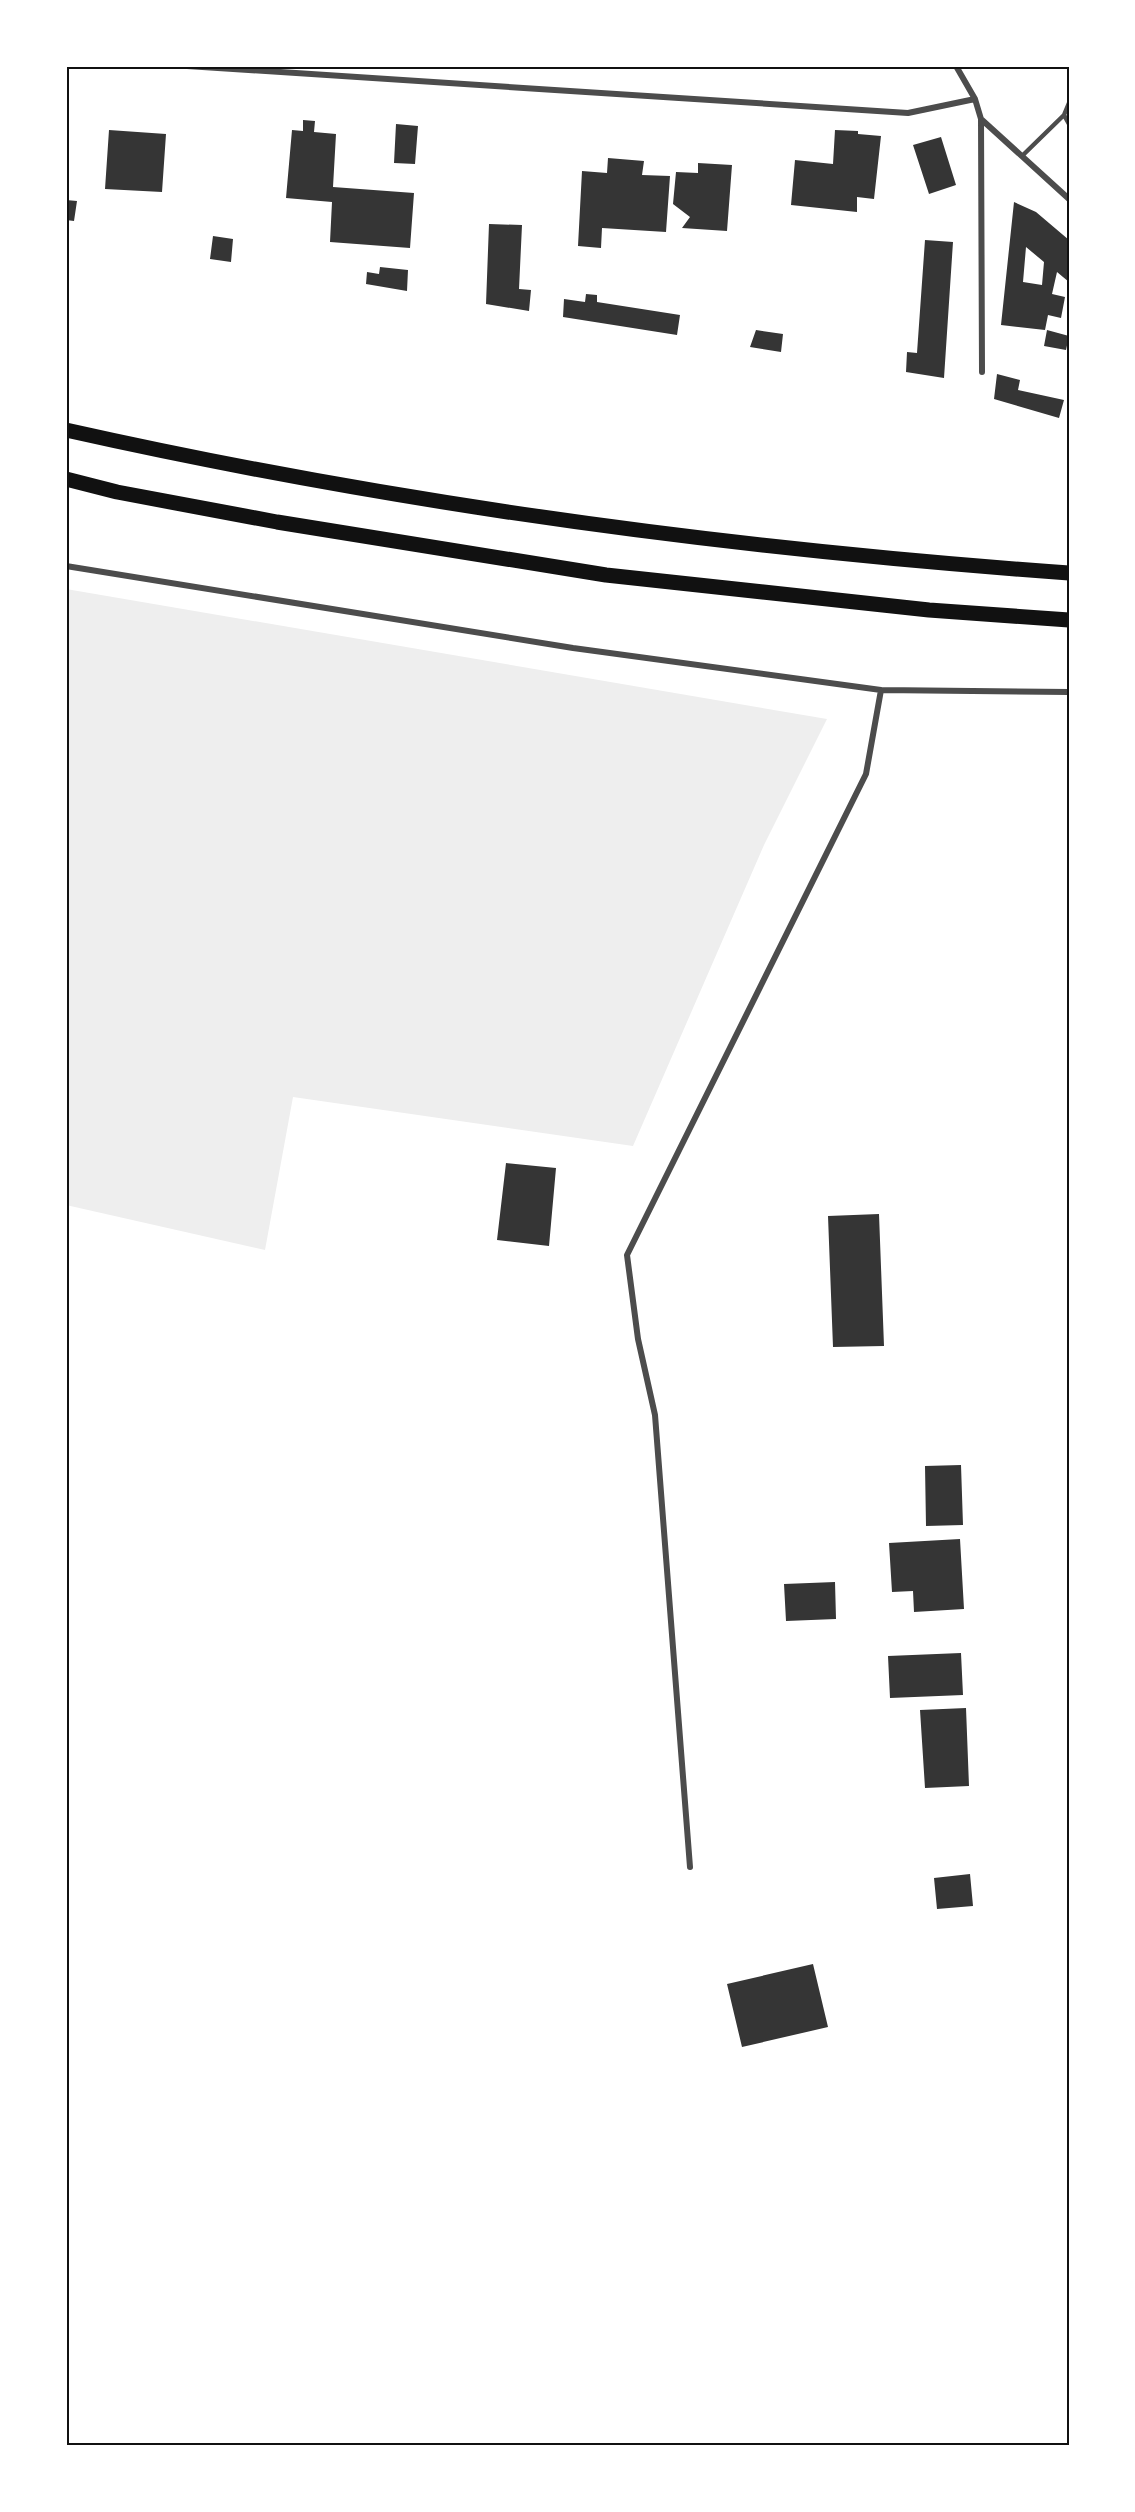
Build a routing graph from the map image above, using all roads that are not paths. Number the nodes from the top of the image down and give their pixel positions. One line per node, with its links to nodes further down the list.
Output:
1 (188, 66): 3 (street)
2 (956, 66): 3 (street)
3 (975, 99): 6 (street)
4 (1069, 103): 5 (lane)
5 (1064, 115): 7 (lane); 8 (lane)
6 (981, 119): 8 (street); 10 (street)
7 (1069, 124)
8 (1022, 156): 9 (street)
9 (1069, 199)
10 (982, 372)
11 (66, 430): 14 (main road)
12 (66, 479): 15 (main road)
13 (66, 566): 16 (street)
14 (1069, 573)
15 (1069, 620)
16 (881, 690): 17 (street); 18 (street)
17 (1069, 692)
18 (690, 1868)

